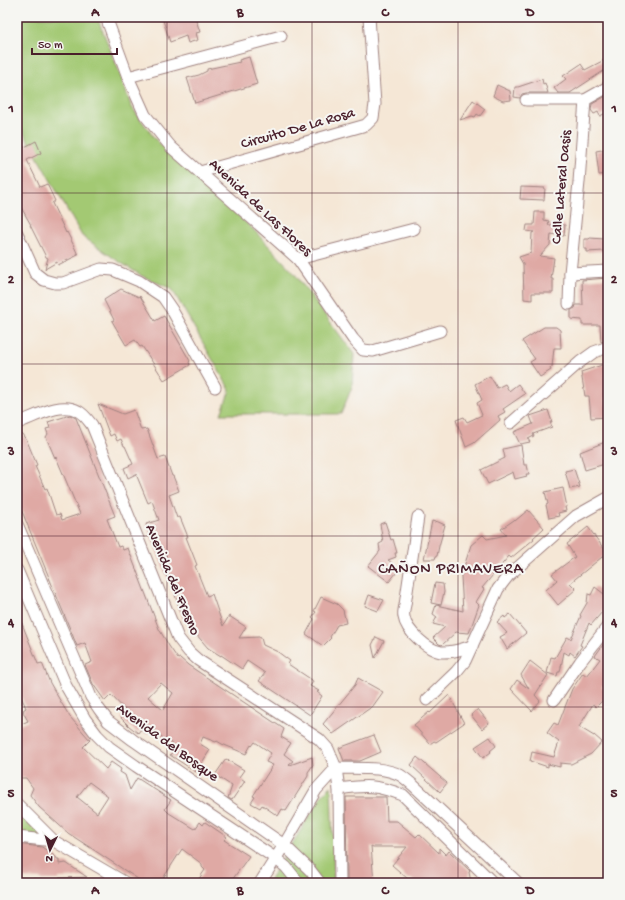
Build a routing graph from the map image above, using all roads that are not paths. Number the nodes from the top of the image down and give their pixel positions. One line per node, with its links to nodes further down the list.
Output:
1 (106, 17): 4 (street, Avenida de Las Flores)
2 (369, 17): 8 (street, Circuito De La Rosa)
3 (281, 36): 4 (street)
4 (128, 77): 8 (street, Avenida de Las Flores)
5 (608, 87): 7 (street)
6 (526, 100): 7 (street)
7 (585, 100): 13 (street, Calle Lateral Oasis)
8 (200, 172): 11 (street, Avenida de Las Flores)
9 (414, 229): 11 (street)
10 (17, 233): 17 (street)
11 (298, 260): 15 (street, Avenida de Las Flores)
12 (608, 271): 13 (street)
13 (570, 274): 14 (street, Calle Lateral Oasis)
14 (569, 304)
15 (440, 331)
16 (608, 348): 18 (street)
17 (215, 387)
18 (511, 423)
19 (17, 424): 28 (street, Avenida del Fresno)
20 (608, 498): 25 (street)
21 (418, 517): 25 (street)
22 (17, 524): 33 (street, Avenida del Bosque)
23 (17, 570): 34 (street)
24 (608, 626): 27 (street)
25 (472, 646): 26 (street)
26 (427, 700)
27 (554, 700)
28 (336, 768): 29 (street, Avenida del Fresno); 33 (street); 35 (street)
29 (339, 789): 40 (street, Avenida del Fresno); 41 (street)
30 (17, 804): 32 (street)
31 (17, 837): 32 (street)
32 (54, 841): 36 (street)
33 (284, 845): 34 (street); 39 (street, Avenida del Bosque)
34 (275, 858): 37 (street); 38 (street)
35 (504, 871): 41 (street); 42 (street)
36 (125, 883)
37 (260, 883)
38 (299, 883)
39 (320, 883)
40 (340, 883)
41 (492, 883)
42 (518, 883)

